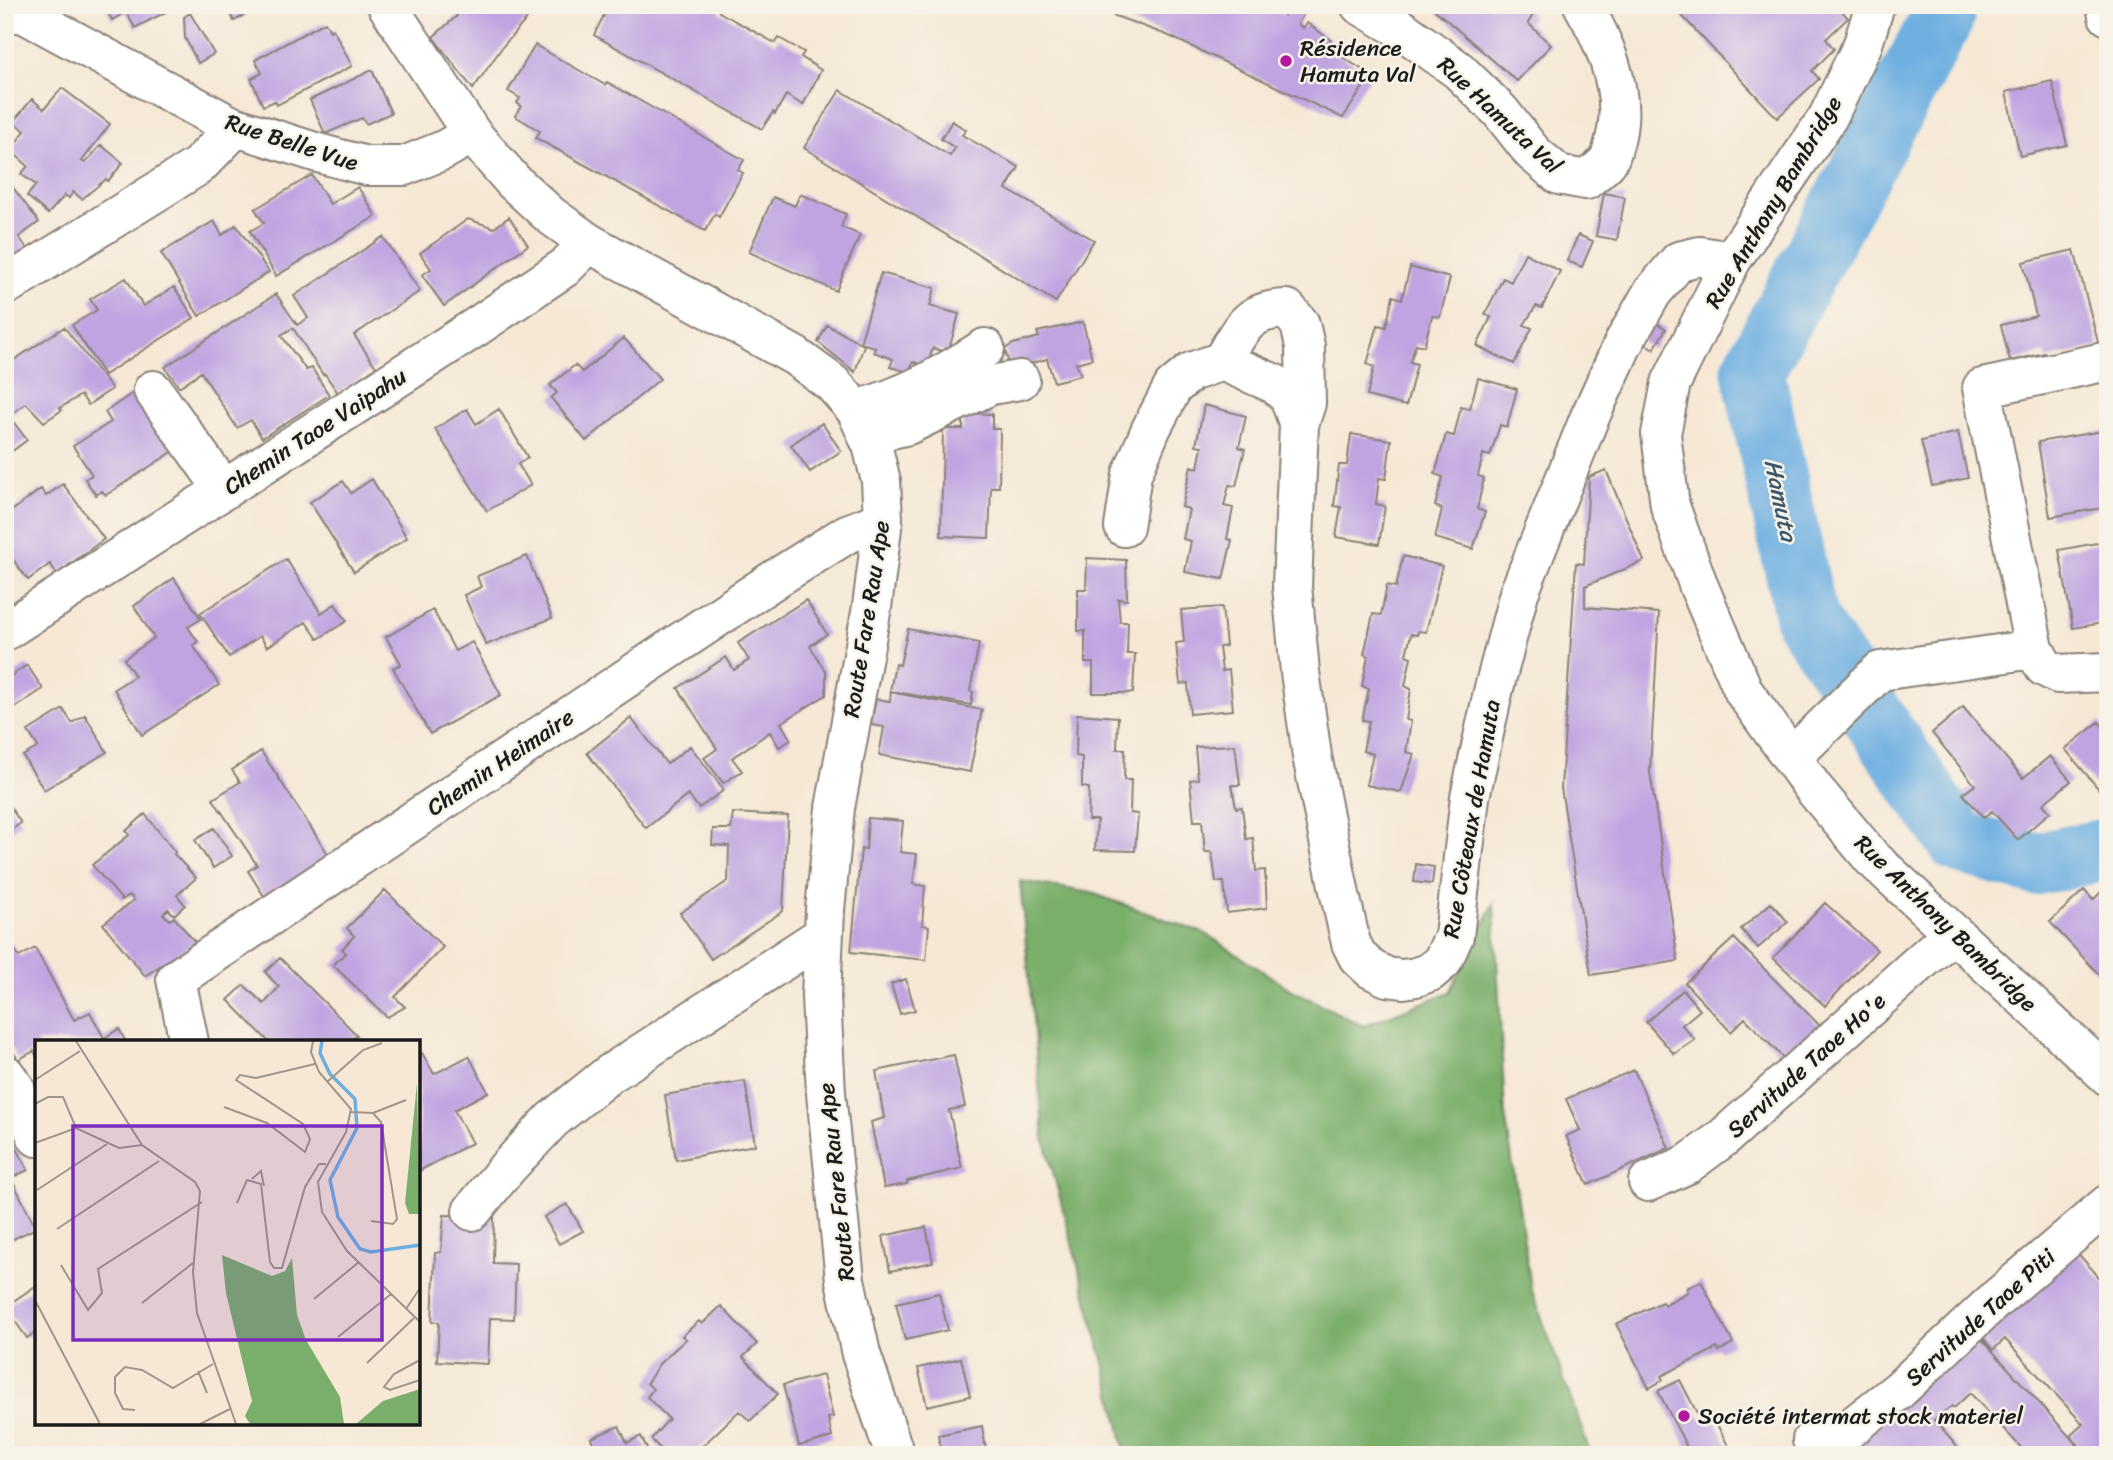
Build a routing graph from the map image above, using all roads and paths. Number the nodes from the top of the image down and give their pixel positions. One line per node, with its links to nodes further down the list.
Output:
1 (387, 5): 9 (street, Route Fare Rau Ape)
2 (1360, 5): 3 (street, Rue Hamuta Val)
3 (1583, 5)
4 (1875, 5): 12 (street, Rue Anthony Bambridge)
5 (2106, 5): 7 (street)
6 (16, 11): 8 (street, Rue Belle Vue)
7 (2108, 16)
8 (232, 125): 9 (street, Rue Belle Vue); 10 (street); 13 (street)
9 (472, 134): 11 (street, Route Fare Rau Ape)
10 (30, 243)
11 (589, 243): 19 (street, Route Fare Rau Ape); 21 (street, Chemin Taoe Vaipahu)
12 (1731, 261): 20 (street, Rue Côteaux de Hamuta); 27 (street, Rue Anthony Bambridge)
13 (5, 286)
14 (985, 348): 19 (street)
15 (1222, 361): 20 (street, Rue Côteaux de Hamuta); 20 (street, Rue Côteaux de Hamuta); 23 (street)
16 (2108, 361): 25 (street)
17 (1020, 380): 19 (street)
18 (153, 390): 21 (street)
19 (862, 422): 22 (street, Route Fare Rau Ape)
20 (1299, 425)
21 (224, 490): 24 (street, Chemin Taoe Vaipahu)
22 (883, 520): 29 (street, Route Fare Rau Ape); 30 (street, Chemin Heimaire)
23 (1124, 527)
24 (21, 621)
25 (2034, 649): 26 (street); 27 (street)
26 (2108, 671)
27 (1792, 757): 28 (street, Rue Anthony Bambridge)
28 (1953, 933): 32 (street, Rue Anthony Bambridge); 34 (street, Servitude Taoe Ho'e)
29 (823, 935): 36 (street); 38 (street, Route Fare Rau Ape)
30 (189, 1040)
31 (5, 1074): 33 (street)
32 (2108, 1076)
33 (35, 1132)
34 (1648, 1182)
35 (2108, 1204): 37 (street, Servitude Taoe Piti)
36 (472, 1211)
37 (1812, 1440)
38 (895, 1455)

